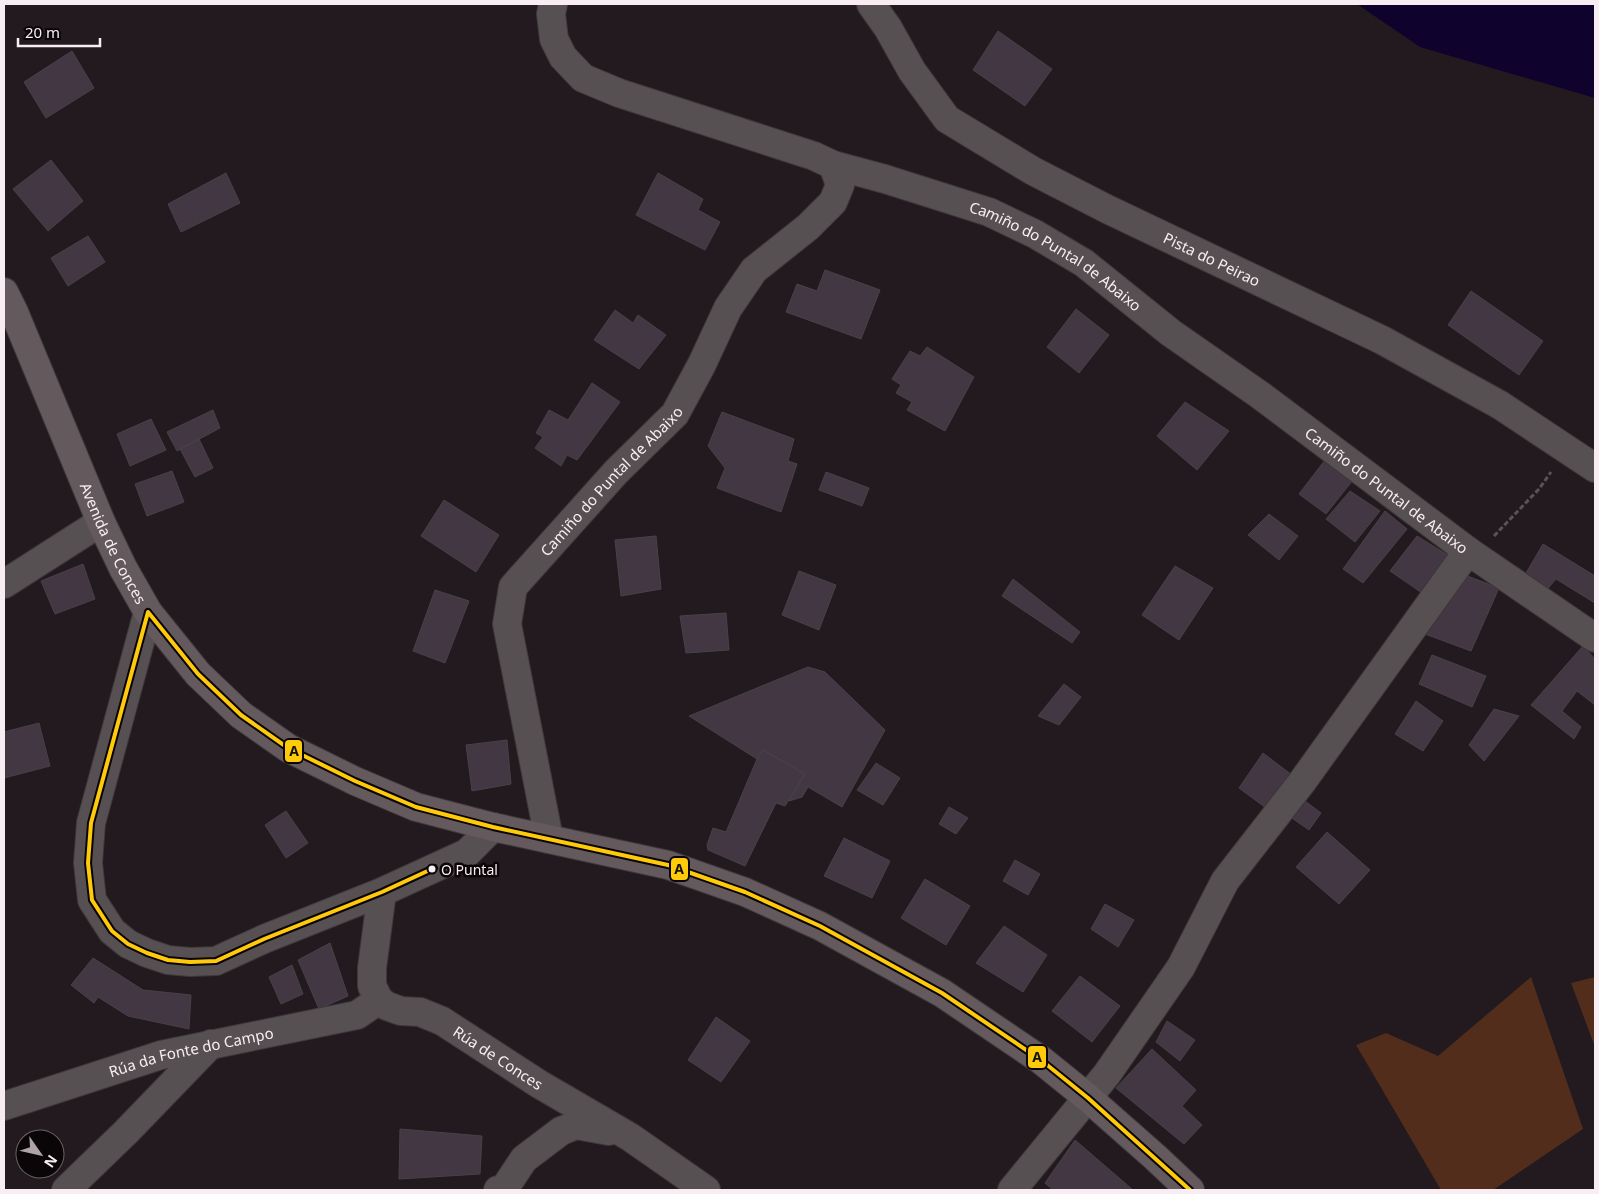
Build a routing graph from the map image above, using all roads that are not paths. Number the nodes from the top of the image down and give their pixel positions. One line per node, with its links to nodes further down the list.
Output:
1 (553, 4): 3 (street, Camiño do Puntal de Abaixo)
2 (871, 4): 5 (street, Pista do Peirao)
3 (833, 165): 7 (street, Camiño do Puntal de Abaixo); 12 (street, Camiño do Puntal de Abaixo)
4 (4, 292): 6 (main road, Avenida de Conces)
5 (1586, 461)
6 (101, 522): 8 (street); 9 (main road, Avenida de Conces)
7 (1468, 551): 10 (street); 17 (street, Camiño do Puntal de Abaixo)
8 (4, 584)
9 (148, 612): 11 (main road, Avenida de Conces); 13 (street)
10 (1595, 638)
11 (493, 827): 12 (main road, Avenida de Conces); 13 (street)
12 (549, 839): 17 (main road, Avenida de Conces)
13 (382, 892): 14 (street)
14 (379, 1000): 15 (street, Rúa da Fonte do Campo); 16 (street, Rúa de Conces)
15 (211, 1044): 18 (street, Rúa da Fonte do Campo); 21 (street)
16 (554, 1093): 19 (street, Rúa de Conces); 20 (street)
17 (1088, 1098): 24 (street, Camiño do Puntal de Abaixo); 25 (main road, Avenida de Conces)
18 (4, 1106)
19 (630, 1136): 20 (street); 23 (street, Rúa de Conces)
20 (524, 1159): 22 (street)
21 (66, 1190)
22 (498, 1190)
23 (706, 1190)
24 (1012, 1190)
25 (1190, 1190)

